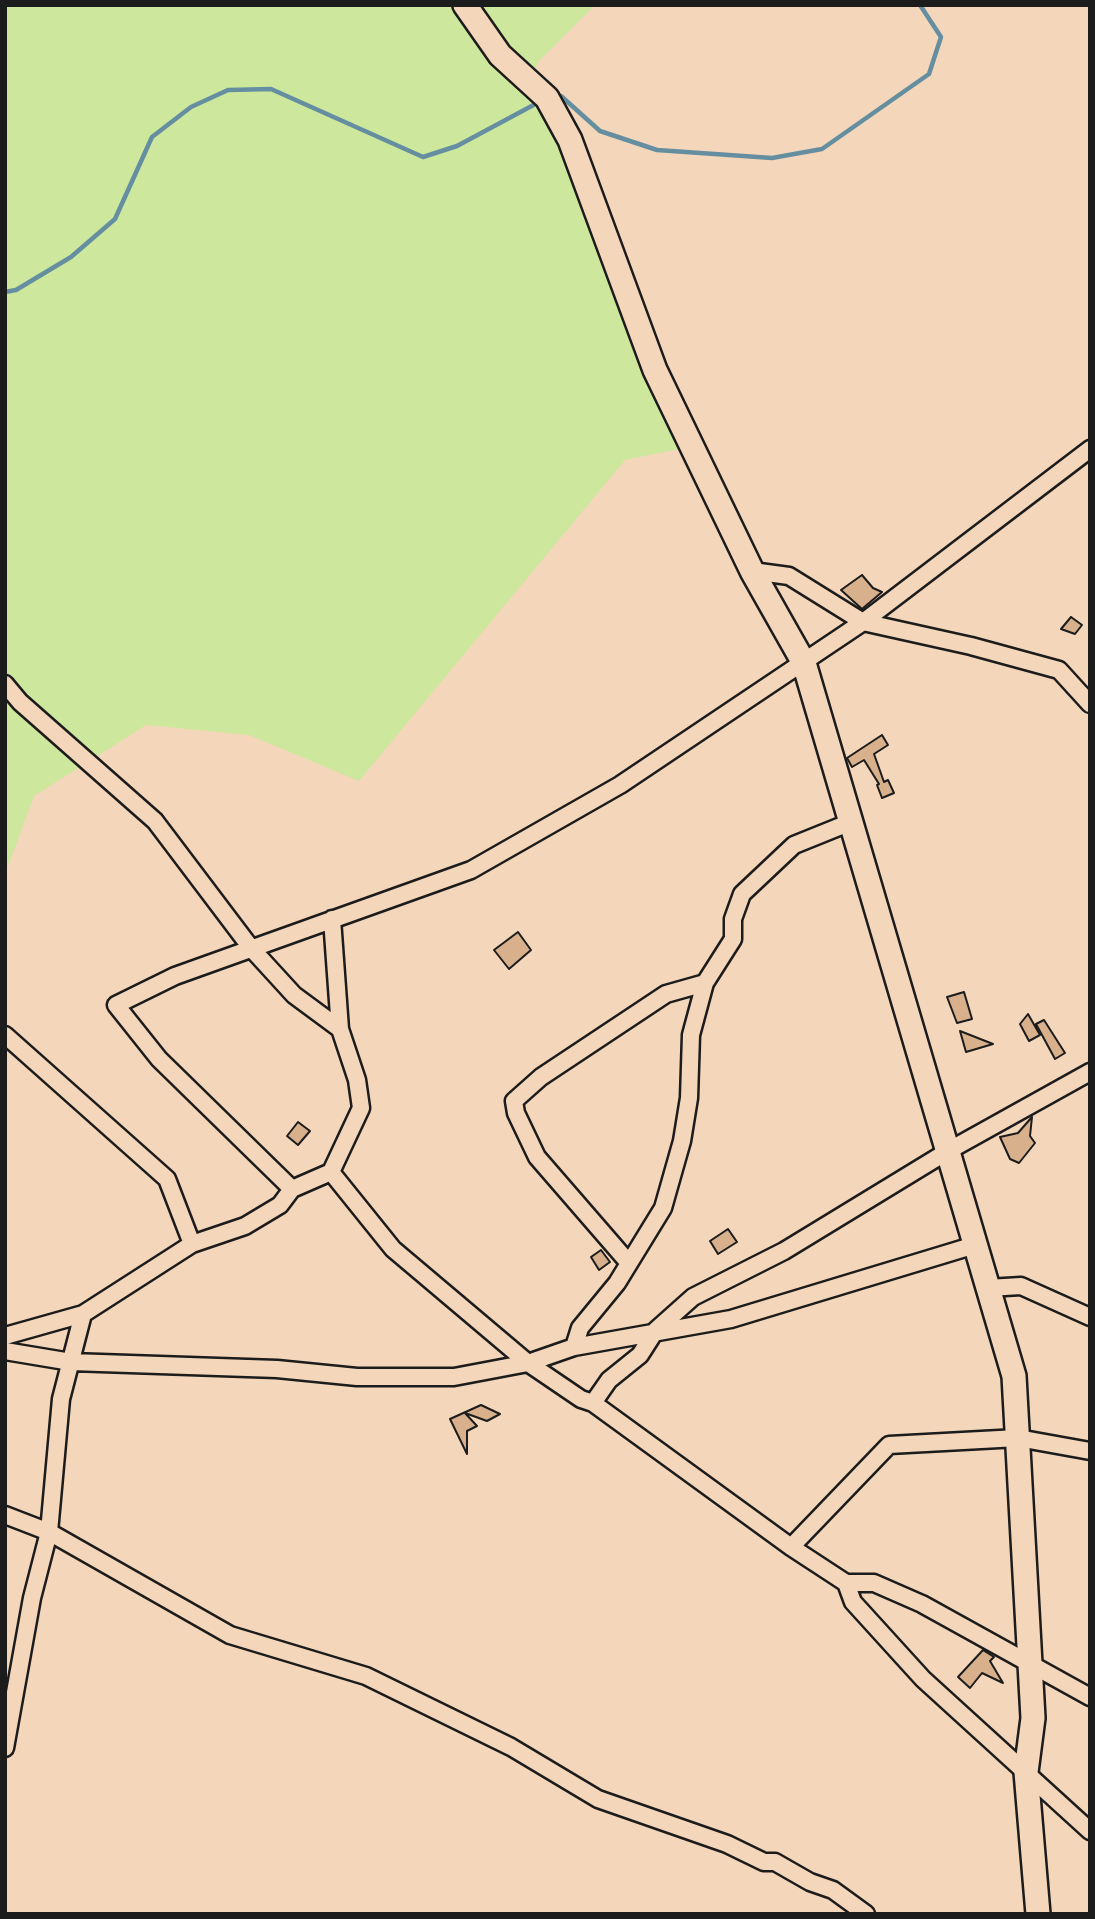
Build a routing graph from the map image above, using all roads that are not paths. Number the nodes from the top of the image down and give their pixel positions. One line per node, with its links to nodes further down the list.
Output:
1 (465, 5): 3 (main road)
2 (1090, 449): 4 (street)
3 (752, 570): 4 (street); 5 (main road)
4 (863, 622): 5 (street); 7 (street)
5 (804, 663): 8 (main road); 9 (street)
6 (5, 684): 10 (street)
7 (1090, 704)
8 (851, 822): 11 (street); 15 (main road)
9 (332, 919): 10 (street); 12 (street)
10 (251, 948): 12 (street); 17 (street)
11 (705, 983): 20 (street); 20 (street)
12 (340, 1029): 16 (street)
13 (5, 1035): 18 (street)
14 (1090, 1072): 15 (street)
15 (948, 1151): 19 (main road); 24 (street)
16 (331, 1172): 17 (street); 29 (street)
17 (292, 1189): 18 (street)
18 (192, 1244): 22 (street)
19 (975, 1245): 21 (main road); 24 (street)
20 (628, 1262): 26 (street)
21 (988, 1288): 23 (street); 31 (main road)
22 (83, 1314): 25 (street); 28 (street)
23 (1090, 1317)
24 (656, 1330): 26 (street); 30 (street)
25 (5, 1336)
26 (574, 1347): 29 (street)
27 (5, 1351): 28 (street)
28 (71, 1362): 29 (street); 34 (street)
29 (528, 1363): 30 (street)
30 (593, 1403): 35 (street)
31 (1018, 1438): 32 (street); 35 (street); 37 (main road)
32 (1090, 1451)
33 (5, 1515): 34 (street)
34 (49, 1532): 39 (street); 42 (street)
35 (791, 1547): 36 (street)
36 (846, 1583): 37 (street); 40 (street)
37 (1030, 1663): 38 (street); 40 (main road)
38 (1090, 1697)
39 (5, 1748)
40 (1027, 1772): 41 (street); 43 (main road)
41 (1090, 1831)
42 (866, 1914)
43 (1038, 1914)

